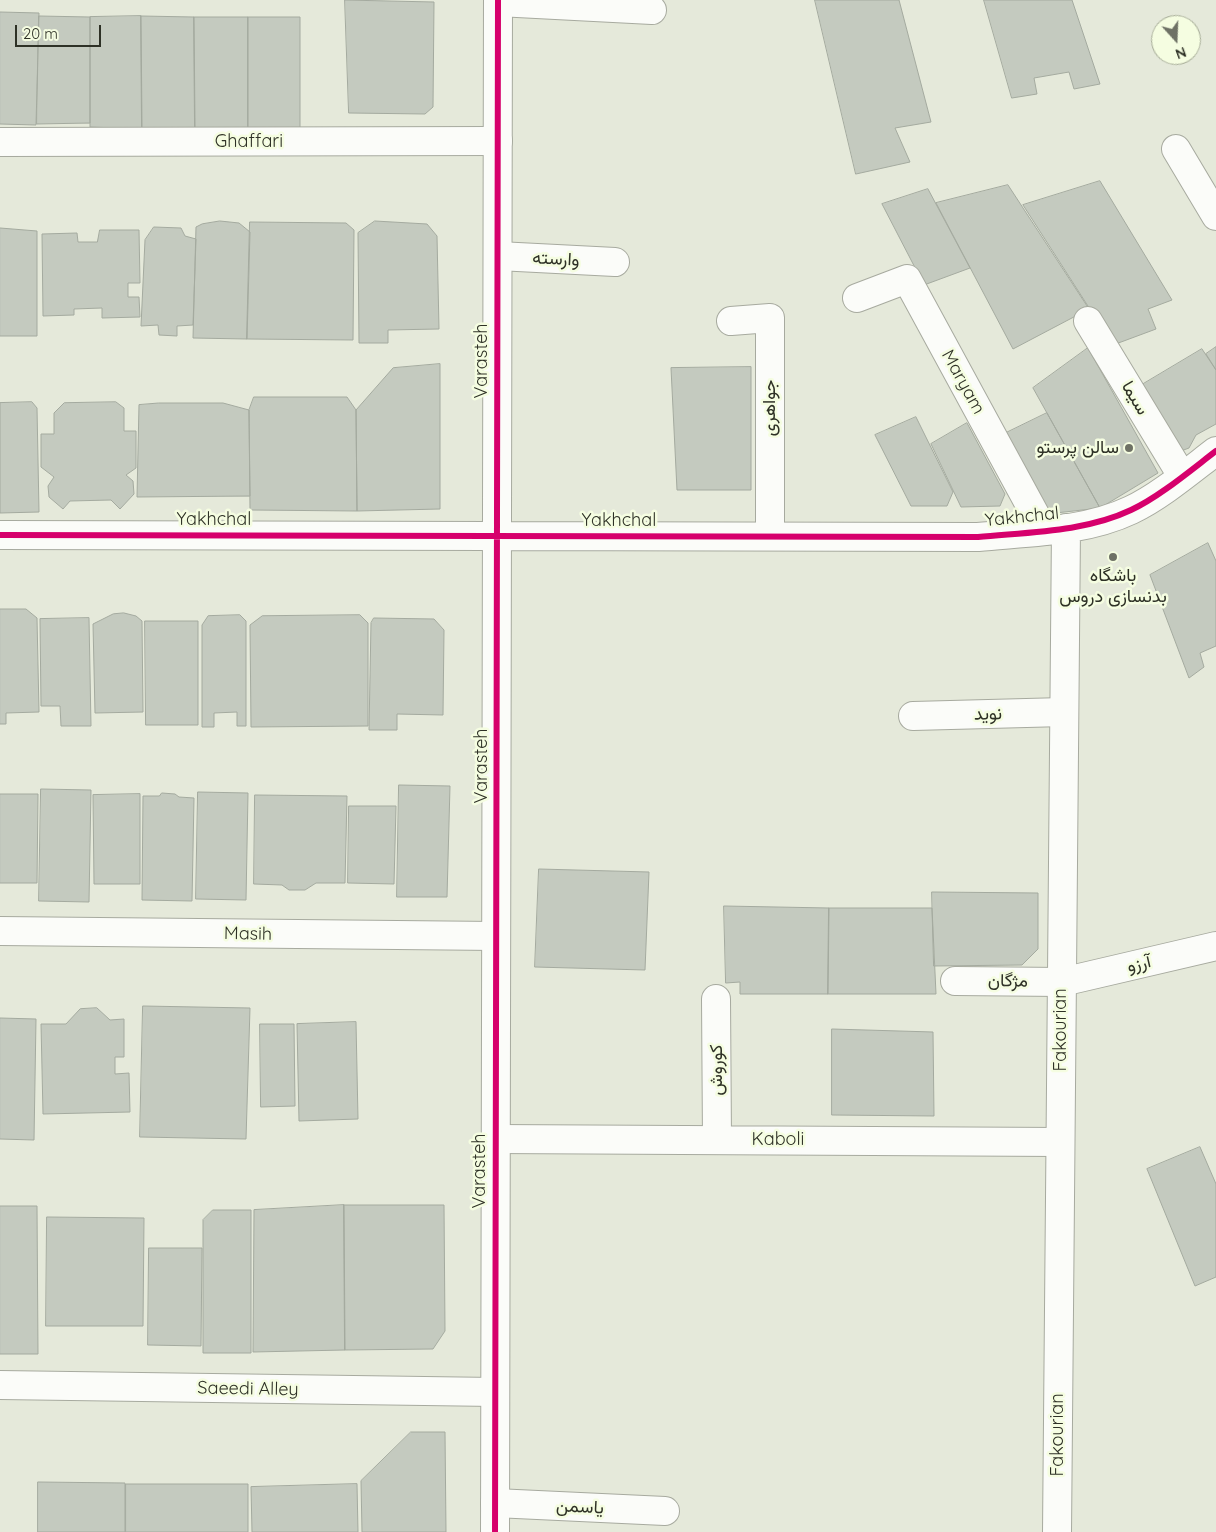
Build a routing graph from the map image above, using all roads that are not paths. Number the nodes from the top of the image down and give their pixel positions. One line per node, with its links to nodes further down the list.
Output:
1 (498, 1): 2 (street); 3 (street, Varasteh)
2 (652, 10)
3 (498, 141): 4 (street, Ghaffari); 7 (street, Varasteh)
4 (0, 142)
5 (1176, 149): 6 (street)
6 (1216, 216)
7 (498, 256): 8 (street, وارسته); 16 (street, Varasteh)
8 (615, 262)
9 (857, 298): 14 (street, Maryam)
10 (731, 321): 17 (street, جواهری)
11 (1088, 321): 13 (street, سیما)
12 (1216, 452): 13 (street, Yakhchal)
13 (1182, 476): 14 (street, Yakhchal)
14 (1055, 530): 17 (street, Yakhchal); 18 (street, Fakourian)
15 (0, 535): 16 (street, Yakhchal)
16 (497, 536): 17 (street, Yakhchal); 21 (street, Varasteh)
17 (770, 536)
18 (1064, 712): 19 (street, نوید); 24 (street, Fakourian)
19 (913, 716)
20 (0, 931): 21 (street, Masih)
21 (496, 936): 26 (street, Varasteh)
22 (1216, 946): 24 (street, آرزو)
23 (954, 981): 24 (street, مژگان)
24 (1062, 982): 28 (street, Fakourian)
25 (716, 999): 27 (street, کوروش)
26 (496, 1139): 27 (street, Kaboli); 30 (street, Varasteh)
27 (717, 1140): 28 (street, Kaboli)
28 (1060, 1142): 34 (street, Fakourian)
29 (0, 1385): 30 (street, Saeedi Alley)
30 (495, 1392): 31 (street, Varasteh)
31 (495, 1504): 32 (street, یاسمن); 33 (street, Varasteh)
32 (665, 1511)
33 (495, 1532)
34 (1057, 1532)

